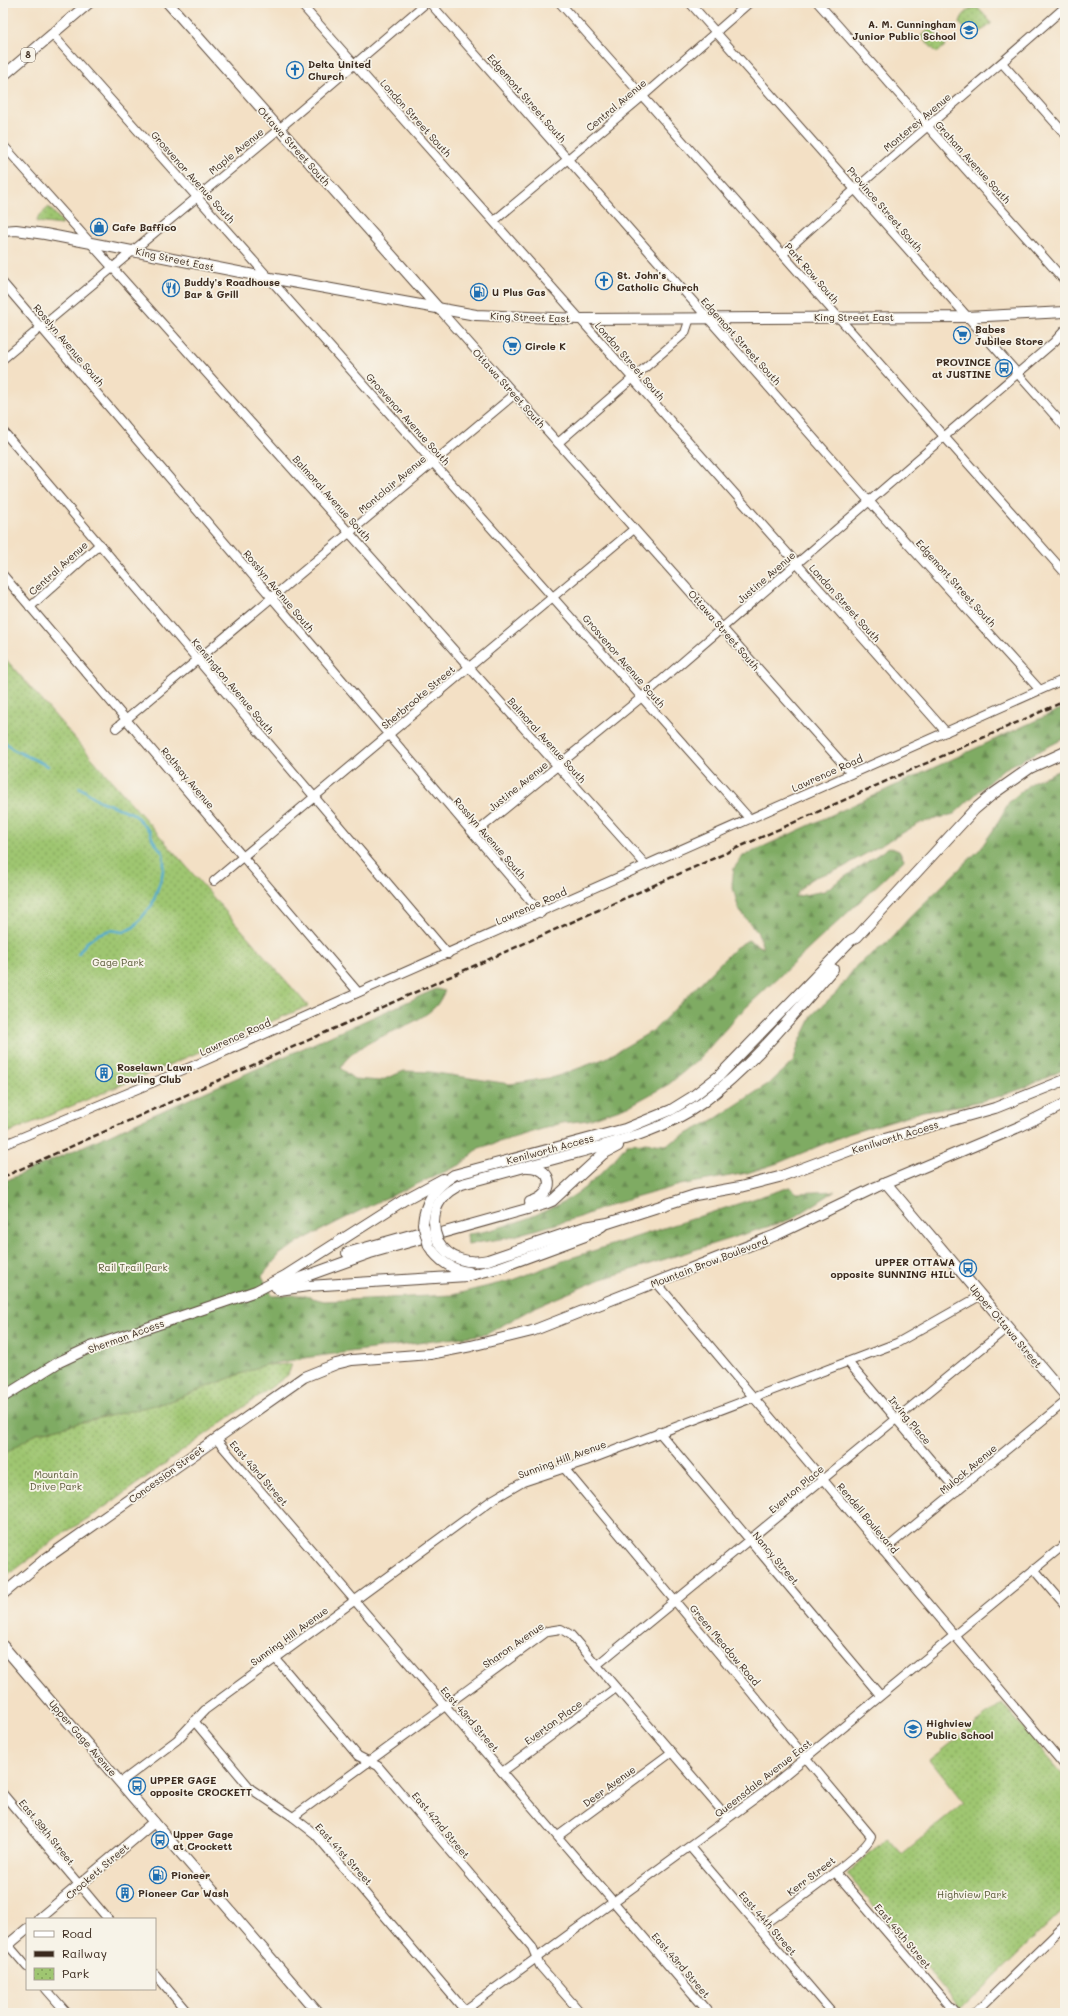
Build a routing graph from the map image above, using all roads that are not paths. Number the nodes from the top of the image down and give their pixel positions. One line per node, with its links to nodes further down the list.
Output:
1 (89, 3): 12 (main road, 8)
2 (168, 3): 18 (main road, Ottawa Street South)
3 (300, 3): 14 (street, London Street South)
4 (426, 3): 14 (street, Maple Avenue)
5 (430, 3): 21 (street, Edgemont Street South)
6 (560, 3): 16 (street, Park Row South)
7 (690, 3): 11 (street, Province Street South)
8 (749, 3): 11 (street, Central Avenue)
9 (818, 3): 17 (street, Graham Avenue South)
10 (1065, 7): 13 (street, Monterey Avenue)
11 (715, 32): 16 (street, Central Avenue); 22 (street, Province Street South)
12 (52, 34): 15 (main road, 8); 23 (street, Grosvenor Avenue South)
13 (1002, 63): 17 (street, Monterey Avenue); 19 (street)
14 (355, 64): 18 (street, Maple Avenue); 24 (street, London Street South)
15 (3, 76)
16 (643, 96): 21 (street, Central Avenue); 28 (street, Park Row South)
17 (928, 126): 22 (street, Monterey Avenue); 31 (street, Graham Avenue South)
18 (279, 129): 23 (street, Maple Avenue); 33 (main road, Ottawa Street South)
19 (1065, 134)
20 (3, 145): 26 (street, Balmoral Avenue South)
21 (567, 159): 24 (street, Central Avenue); 38 (street, Edgemont Street South)
22 (854, 189): 28 (street, Monterey Avenue); 36 (street, Province Street South)
23 (197, 197): 27 (street, Maple Avenue); 30 (street, Grosvenor Avenue South)
24 (494, 221): 39 (street, London Street South)
25 (3, 231): 26 (main road, King Street East)
26 (88, 242): 27 (main road, King Street East); 29 (street, Balmoral Avenue South)
27 (133, 251): 29 (street, Maple Avenue); 30 (main road, King Street East)
28 (783, 254): 35 (street, Park Row South)
29 (112, 268): 40 (street, Maple Avenue); 53 (street, Balmoral Avenue South)
30 (270, 278): 33 (main road, King Street East); 50 (street, Grosvenor Avenue South)
31 (1065, 281)
32 (3, 283): 40 (street, Rosslyn Avenue South)
33 (440, 310): 39 (main road, King Street East); 45 (street, Ottawa Street South)
34 (1065, 312): 36 (main road, King Street East)
35 (837, 317): 36 (main road, King Street East); 38 (main road, King Street East); 48 (street, Park Row South)
36 (966, 317): 43 (street, Province Street South)
37 (690, 318): 38 (main road, King Street East); 39 (main road, King Street East); 44 (street)
38 (708, 318): 51 (street, Edgemont Street South)
39 (579, 319): 44 (street, London Street South)
40 (41, 327): 42 (street, Maple Avenue); 59 (street, Rosslyn Avenue South)
41 (1065, 330): 43 (street, Justine Avenue)
42 (3, 359)
43 (1017, 373): 46 (street, Province Street South); 48 (street, Justine Avenue)
44 (632, 379): 49 (street); 55 (street, London Street South)
45 (515, 394): 49 (street, Ottawa Street South); 50 (street, Montclair Avenue)
46 (1065, 427)
47 (3, 431): 54 (street, Kensington Avenue South)
48 (943, 436): 51 (street, Justine Avenue); 56 (street, Park Row South)
49 (558, 443): 52 (street, Ottawa Street South)
50 (433, 462): 53 (street, Montclair Avenue); 58 (street, Grosvenor Avenue South)
51 (869, 501): 55 (street, Justine Avenue); 65 (street, Edgemont Street South)
52 (634, 529): 58 (street, Sherbrooke Street); 61 (street, Ottawa Street South)
53 (348, 532): 59 (street, Montclair Avenue); 63 (street, Balmoral Avenue South)
54 (100, 544): 60 (street, Central Avenue); 62 (street, Kensington Avenue South)
55 (797, 564): 61 (street, Justine Avenue); 69 (street, London Street South)
56 (1065, 573)
57 (3, 575): 60 (street, Rothsay Avenue)
58 (554, 597): 63 (street, Sherbrooke Street); 66 (street, Grosvenor Avenue South)
59 (272, 598): 62 (street, Montclair Avenue); 70 (street, Rosslyn Avenue South)
60 (30, 607): 67 (street, Rothsay Avenue)
61 (722, 628): 66 (street, Justine Avenue); 73 (street, Ottawa Street South)
62 (198, 660): 67 (street, Montclair Avenue); 74 (street, Kensington Avenue South)
63 (469, 667): 70 (street, Sherbrooke Street); 72 (street, Balmoral Avenue South)
64 (1065, 679): 65 (street, Lawrence Road)
65 (1039, 690): 69 (street, Lawrence Road)
66 (642, 697): 72 (street, Justine Avenue); 75 (street, Grosvenor Avenue South)
67 (126, 719): 68 (street, Montclair Avenue); 77 (street, Rothsay Avenue)
68 (116, 728)
69 (946, 732): 73 (street, Lawrence Road)
70 (388, 734): 74 (street, Sherbrooke Street); 76 (street, Rosslyn Avenue South)
71 (1065, 752): 81 (main road, Kenilworth Access)
72 (558, 767): 76 (street, Justine Avenue); 78 (street, Balmoral Avenue South)
73 (851, 773): 75 (street, Lawrence Road)
74 (315, 796): 77 (street, Sherbrooke Street); 82 (street, Kensington Avenue South)
75 (749, 818): 78 (street, Lawrence Road)
76 (474, 834): 80 (street, Rosslyn Avenue South)
77 (242, 857): 79 (street, Sherbrooke Street); 83 (street, Rothsay Avenue)
78 (645, 864): 80 (street, Lawrence Road)
79 (214, 881)
80 (541, 912): 82 (street, Lawrence Road)
81 (857, 937): 86 (main road, Kenilworth Access); 89 (main road, Kenilworth Access)
82 (448, 954): 83 (street, Lawrence Road)
83 (358, 992): 87 (street, Lawrence Road)
84 (1065, 1080): 91 (main road, Kenilworth Access)
85 (1065, 1104): 90 (main road, Mountain Brow Boulevard)
86 (637, 1136): 88 (main road, Kenilworth Access); 95 (main road)
87 (3, 1145)
88 (526, 1167): 91 (main road, Kenilworth Access, bridge); 93 (main road)
89 (454, 1175): 92 (main road, Kenilworth Access, bridge); 93 (main road)
90 (886, 1183): 94 (main road, Mountain Brow Boulevard); 97 (main road, Upper Ottawa Street)
91 (608, 1223): 92 (main road, Kenilworth Access)
92 (506, 1266): 95 (main road)
93 (285, 1276): 96 (main road)
94 (656, 1282): 100 (main road, Mountain Brow Boulevard); 102 (street, Rendell Boulevard)
95 (267, 1290): 96 (main road)
96 (256, 1291): 103 (main road, Sherman Access)
97 (980, 1296): 98 (main road, Upper Ottawa Street); 99 (street, Sunning Hill Avenue)
98 (1008, 1327): 101 (main road, Upper Ottawa Street); 105 (street, Everton Place)
99 (848, 1362): 102 (street, Sunning Hill Avenue); 105 (street, Irving Place)
100 (336, 1364): 107 (main road, Concession Street)
101 (1065, 1395)
102 (753, 1396): 106 (street, Sunning Hill Avenue); 109 (street, Rendell Boulevard)
103 (3, 1397)
104 (1065, 1402): 110 (street, Mulock Avenue)
105 (896, 1420): 109 (street, Everton Place); 110 (street, Irving Place)
106 (659, 1432): 108 (street, Sunning Hill Avenue); 111 (street, Nancy Street)
107 (216, 1439): 115 (main road, Concession Street); 116 (street, East 43rd Street)
108 (564, 1468): 116 (street, Sunning Hill Avenue); 117 (street, Green Meadow Road)
109 (823, 1479): 111 (street, Everton Place); 113 (street, Rendell Boulevard)
110 (957, 1491): 113 (street, Mulock Avenue)
111 (749, 1541): 117 (street, Everton Place); 124 (street, Nancy Street)
112 (1065, 1544): 114 (street, Queensdale Avenue East)
113 (883, 1551): 119 (street, Rendell Boulevard)
114 (1034, 1569): 118 (street); 119 (street, Queensdale Avenue East)
115 (3, 1594)
116 (356, 1600): 121 (street, Sunning Hill Avenue); 125 (street, East 43rd Street)
117 (675, 1601): 122 (street, Everton Place); 128 (street, Green Meadow Road)
118 (1065, 1605)
119 (954, 1635): 124 (street, Queensdale Avenue East); 130 (street, Rendell Boulevard)
120 (3, 1646): 132 (main road, Upper Gage Avenue)
121 (276, 1659): 126 (street, Sunning Hill Avenue); 129 (street, East 42nd Street)
122 (596, 1665): 123 (street, Sharon Avenue); 125 (street, Sharon Avenue)
123 (616, 1688): 127 (street, Sharon Avenue); 131 (street, Everton Place)
124 (880, 1695): 128 (street, Queensdale Avenue East)
125 (445, 1706): 129 (street, Sharon Avenue); 131 (street, East 43rd Street)
126 (194, 1721): 132 (street, Sunning Hill Avenue); 134 (street, East 41st Street)
127 (672, 1752): 135 (street, Sharon Avenue); 137 (street, Deer Avenue)
128 (806, 1758): 135 (street, Queensdale Avenue East); 138 (street, Green Meadow Road)
129 (369, 1761): 134 (street, Sharon Avenue); 149 (street, East 42nd Street)
130 (1065, 1766)
131 (502, 1772): 137 (street, East 43rd Street)
132 (121, 1782): 136 (main road, Upper Gage Avenue)
133 (3, 1794): 141 (street, East 39th Street)
134 (293, 1816): 153 (street, East 41st Street)
135 (728, 1818): 139 (street, Queensdale Avenue East)
136 (154, 1822): 141 (main road, Crockett Street); 156 (main road, Upper Gage Avenue)
137 (558, 1836): 142 (street, East 43rd Street)
138 (870, 1836): 140 (street, Kerr Street)
139 (690, 1847): 142 (street, Queensdale Avenue East); 146 (street, East 44th Street)
140 (835, 1872): 146 (street, Kerr Street); 160 (street, East 45th Street)
141 (79, 1886): 143 (main road, Crockett Street); 144 (street, East 39th Street)
142 (614, 1902): 149 (street, Queensdale Avenue East); 158 (street, East 43rd Street)
143 (41, 1918)
144 (107, 1918)
145 (1065, 1925): 161 (street)
146 (759, 1928): 159 (street, East 44th Street)
147 (26, 1930): 148 (main road)
148 (5, 1945): 150 (street)
149 (536, 1958): 153 (street, Queensdale Avenue East); 157 (street, East 42nd Street)
150 (26, 1966)
151 (156, 1975): 155 (street)
152 (47, 1990): 154 (street)
153 (464, 2012)
154 (67, 2013)
155 (188, 2013)
156 (318, 2013)
157 (581, 2013)
158 (709, 2013)
159 (832, 2013)
160 (956, 2013)
161 (975, 2013)

